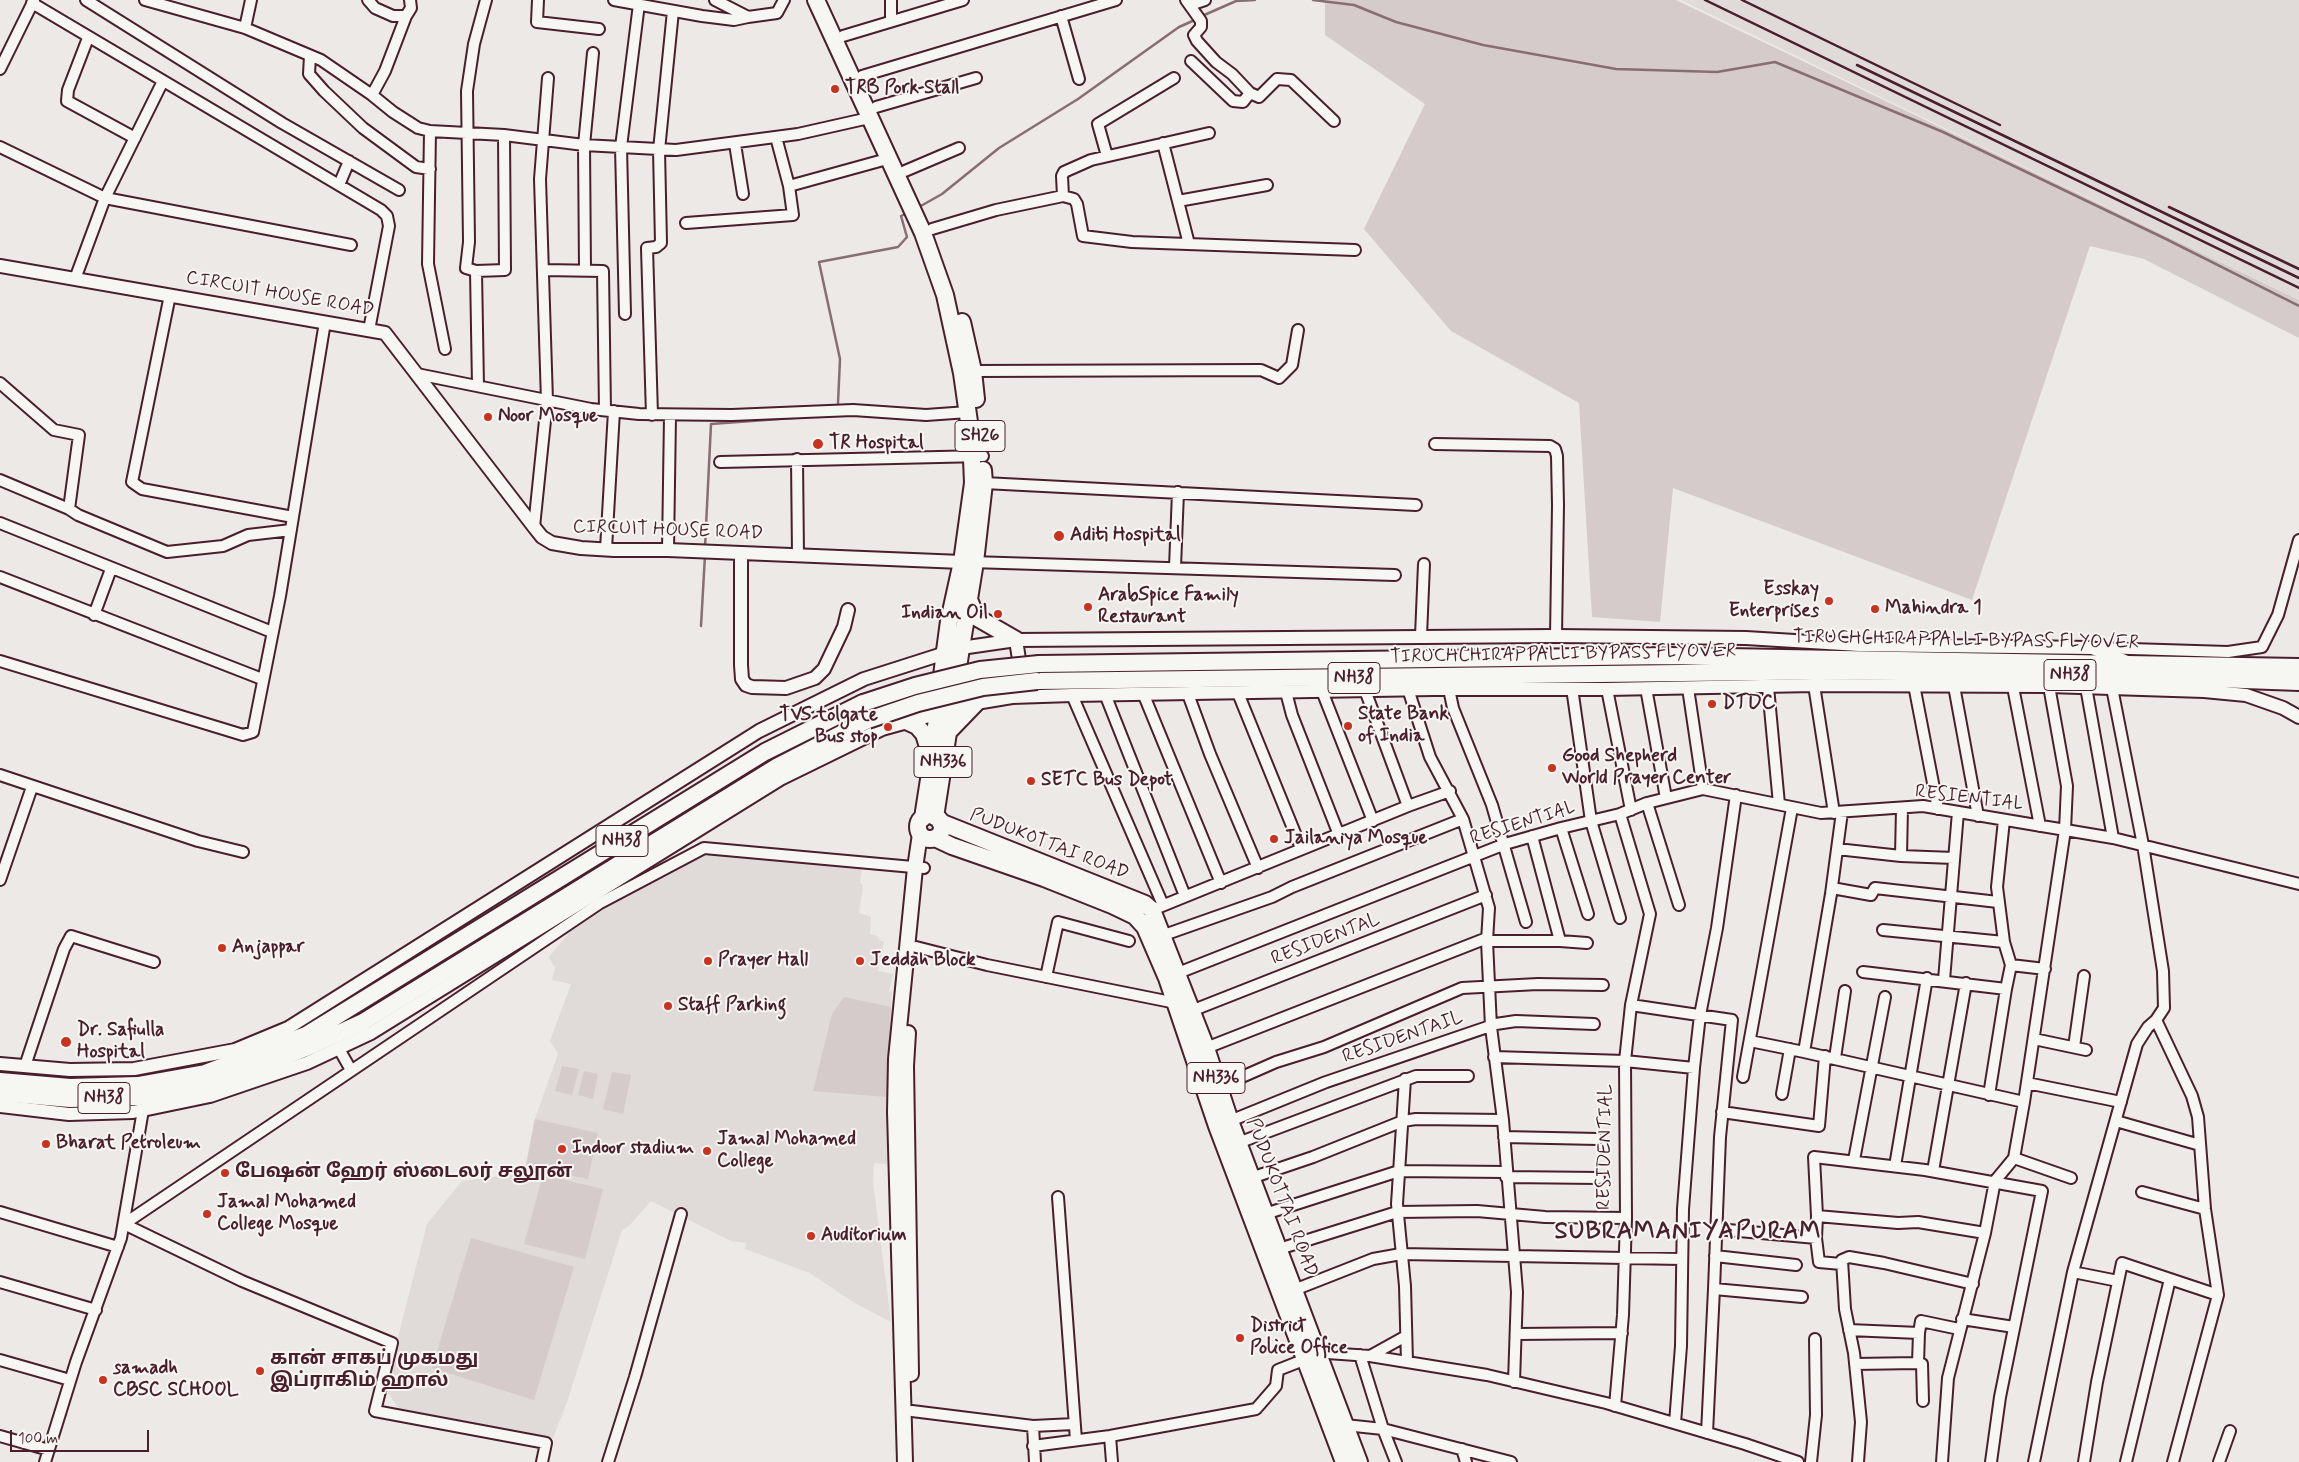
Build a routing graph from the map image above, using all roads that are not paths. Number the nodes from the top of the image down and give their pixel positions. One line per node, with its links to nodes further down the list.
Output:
1 (86, 0): 59 (street)
2 (145, 0): 25 (street)
3 (250, 0): 25 (street)
4 (368, 0): 21 (street)
5 (410, 0): 21 (street)
6 (486, 0): 44 (street)
7 (538, 0): 26 (street)
8 (614, 0): 18 (street)
9 (715, 0): 23 (street)
10 (784, 0): 23 (street)
11 (816, 0): 41 (main road, SH26)
12 (827, 0): 27 (main road, SH26)
13 (891, 0): 24 (street)
14 (963, 0): 24 (street)
15 (1116, 0): 22 (street)
16 (1205, 0): 19 (street)
17 (33, 2): 28 (street); 32 (street)
18 (639, 4): 20 (street); 54 (street)
19 (1190, 5): 39 (street)
20 (673, 12): 23 (street); 56 (street)
21 (406, 16): 40 (street)
22 (1061, 16): 33 (street); 37 (street)
23 (748, 17)
24 (891, 21): 27 (street)
25 (245, 28): 30 (street)
26 (599, 29)
27 (843, 36): 33 (main road, SH26)
28 (88, 38): 38 (street); 47 (street)
29 (593, 53): 52 (street)
30 (310, 56): 40 (street); 60 (street)
31 (1191, 61): 39 (street)
32 (0, 69)
33 (862, 76): 41 (main road, SH26)
34 (548, 78): 49 (street)
35 (976, 78): 41 (street)
36 (1174, 78): 57 (street)
37 (1079, 79)
38 (163, 81): 47 (street); 62 (street)
39 (1250, 93): 42 (street)
40 (372, 95): 43 (street)
41 (872, 113): 48 (street); 58 (main road, SH26); 61 (main road, SH26)
42 (1334, 121)
43 (430, 131): 44 (street); 60 (street)
44 (468, 133): 46 (street); 78 (street)
45 (1209, 133): 50 (street)
46 (504, 135): 49 (street); 78 (street)
47 (135, 138): 68 (street)
48 (776, 138): 51 (street); 64 (street)
49 (544, 139): 52 (street); 76 (street)
50 (1163, 143): 57 (street); 69 (street)
51 (735, 144): 56 (street); 66 (street)
52 (584, 145): 54 (street); 77 (street)
53 (0, 146): 68 (street)
54 (621, 147): 56 (street); 81 (street)
55 (959, 148): 61 (street)
56 (660, 150): 93 (street)
57 (1107, 156): 67 (street)
58 (888, 160): 61 (main road, SH26); 64 (street)
59 (349, 161): 62 (street); 65 (street)
60 (430, 170): 85 (street)
61 (903, 178): 71 (main road, SH26)
62 (339, 184): 83 (street)
63 (1267, 185): 69 (street)
64 (790, 186): 70 (street)
65 (399, 190)
66 (743, 194)
67 (1063, 196): 71 (street); 72 (street)
68 (105, 198): 73 (street); 79 (street)
69 (1178, 201): 72 (street)
70 (686, 223)
71 (925, 226): 86 (main road, SH26); 92 (main road, SH26)
72 (1189, 244): 74 (street)
73 (351, 245)
74 (1355, 250)
75 (0, 266): 79 (street, CIRCUIT HOUSE ROAD)
76 (543, 270): 77 (street); 90 (street)
77 (585, 270): 91 (street)
78 (476, 271): 89 (street)
79 (75, 279): 80 (street, CIRCUIT HOUSE ROAD)
80 (170, 295): 82 (street, CIRCUIT HOUSE ROAD); 104 (street)
81 (625, 314)
82 (325, 322): 83 (street, CIRCUIT HOUSE ROAD); 104 (street)
83 (369, 330): 87 (street, CIRCUIT HOUSE ROAD)
84 (1298, 330): 86 (street)
85 (444, 349)
86 (973, 371): 96 (main road, SH26)
87 (417, 374): 89 (street); 106 (street, CIRCUIT HOUSE ROAD)
88 (0, 384): 103 (street)
89 (478, 386): 90 (street)
90 (548, 400): 91 (street); 106 (street)
91 (609, 411): 93 (street); 109 (street)
92 (968, 412): 94 (street); 96 (main road, SH26)
93 (652, 415): 94 (street)
94 (670, 416): 110 (street)
95 (1434, 444): 124 (street)
96 (977, 456): 97 (street); 100 (main road, SH26); 113 (main road, SH26)
97 (797, 459): 98 (street); 112 (street)
98 (720, 462)
99 (0, 480): 103 (street)
100 (984, 483): 101 (street); 113 (main road, SH26)
101 (1178, 492): 102 (street); 115 (street)
102 (1416, 505)
103 (69, 509): 107 (street)
104 (293, 518): 107 (street)
105 (0, 523): 116 (street)
106 (534, 527): 109 (street, CIRCUIT HOUSE ROAD)
107 (291, 530): 122 (street)
108 (2299, 540): 127 (street)
109 (606, 549): 110 (street, CIRCUIT HOUSE ROAD)
110 (668, 550): 111 (street, CIRCUIT HOUSE ROAD)
111 (741, 553): 112 (street, CIRCUIT HOUSE ROAD); 120 (street)
112 (798, 555): 113 (street, CIRCUIT HOUSE ROAD)
113 (969, 562): 115 (street); 119 (main road, SH26); 128 (main road, SH26)
114 (1424, 564): 123 (street)
115 (1175, 567): 117 (street)
116 (111, 568): 121 (street); 122 (street)
117 (1395, 575)
118 (0, 577): 121 (street)
119 (970, 602): 125 (main road); 126 (main road, SH26)
120 (848, 610)
121 (94, 615): 132 (street)
122 (272, 632): 132 (street)
123 (1421, 636): 124 (street); 125 (street)
124 (1556, 636): 127 (street)
125 (1016, 640): 126 (street); 157 (street)
126 (961, 648): 128 (street); 159 (main road, NH336)
127 (2092, 648): 130 (street)
128 (945, 651): 133 (street); 159 (main road, NH336)
129 (0, 660): 132 (street)
130 (2132, 664): 131 (main road, TIRUCHCHIRAPPALLI BYPASS FLYOVER / NH38); 262 (main road, TIRUCHCHIRAPPALLI BYPASS FLYOVER / NH38, bridge)
131 (2299, 668)
132 (262, 679)
133 (864, 679): 162 (street); 262 (street)
134 (2299, 682): 162 (main road, TIRUCHCHIRAPPALLI BYPASS FLYOVER / NH38, bridge)
135 (1814, 685): 136 (street); 139 (street); 179 (street)
136 (1914, 685): 137 (street); 177 (street)
137 (1954, 686): 140 (street); 182 (street)
138 (2049, 686): 140 (street); 141 (street); 190 (street)
139 (1768, 687): 144 (street); 173 (street)
140 (2013, 687): 187 (street)
141 (2086, 687): 145 (street); 193 (street)
142 (1572, 688): 147 (street); 148 (street); 186 (street)
143 (1646, 688): 144 (street); 148 (street); 171 (street)
144 (1688, 688): 168 (street)
145 (2112, 688): 160 (street); 195 (street)
146 (1408, 689): 147 (street); 149 (street); 169 (street)
147 (1449, 689): 194 (street)
148 (1607, 689): 178 (street)
149 (1365, 690): 150 (street); 174 (street)
150 (1322, 691): 151 (street); 185 (street)
151 (1286, 692): 152 (street); 191 (street)
152 (1238, 693): 155 (street); 196 (street)
153 (1105, 694): 154 (street); 156 (street); 209 (street)
154 (1143, 694): 155 (street); 205 (street)
155 (1188, 694): 203 (street)
156 (1072, 695): 157 (street); 213 (street)
157 (1025, 697): 158 (street)
158 (976, 702): 159 (street); 163 (main road)
159 (945, 710): 161 (street); 163 (main road, NH336); 164 (main road, NH336)
160 (2299, 717)
161 (906, 722): 162 (street); 164 (main road)
162 (875, 724): 252 (street); 262 (main road, TIRUCHCHIRAPPALLI BYPASS FLYOVER / NH38)
163 (949, 732): 167 (main road, NH336)
164 (932, 760): 167 (main road, NH336)
165 (0, 775): 166 (street)
166 (32, 787): 198 (street); 204 (street)
167 (933, 787): 188 (main road, NH336)
168 (1703, 789): 170 (street, RESIENTIAL); 171 (street, RESIENTIAL)
169 (1450, 791): 174 (street); 183 (street)
170 (1736, 795): 173 (street, RESIENTIAL); 244 (street)
171 (1666, 798): 172 (street, RESIENTIAL)
172 (1647, 803): 178 (street, RESIENTIAL); 212 (street)
173 (1779, 804): 175 (street, RESIENTIAL)
174 (1408, 806): 185 (street)
175 (1792, 808): 179 (street, RESIENTIAL); 249 (street)
176 (1902, 808): 177 (street, RESIENTIAL); 179 (street, RESIENTIAL); 199 (street)
177 (1938, 809): 180 (street, RESIENTIAL)
178 (1631, 810): 181 (street, RESIENTIAL)
179 (1838, 812): 197 (street)
180 (1958, 812): 182 (street, RESIENTIAL); 201 (street)
181 (1620, 814): 186 (street, RESIENTIAL); 242 (street, RESIDENTIAL)
182 (1978, 816): 184 (street, RESIENTIAL)
183 (1463, 819): 200 (street); 218 (street)
184 (2004, 820): 187 (street, RESIENTIAL); 211 (street)
185 (1373, 821): 191 (street)
186 (1591, 821): 189 (street, RESIENTIAL); 215 (street)
187 (2040, 826): 190 (street, RESIENTIAL)
188 (930, 828): 202 (main road); 213 (main road, PUDUKOTTAI ROAD); 243 (main road, NH336)
189 (1561, 828): 192 (street, RESIENTIAL); 214 (street)
190 (2065, 830): 193 (street, RESIENTIAL); 228 (street)
191 (1339, 835): 196 (street)
192 (1532, 836): 194 (street, RESIENTIAL); 222 (street)
193 (2113, 838): 195 (street, RESIENTIAL)
194 (1505, 844): 200 (street, RESIENTIAL); 216 (street)
195 (2143, 845): 206 (street, RESIENTIAL); 245 (street)
196 (1301, 848): 203 (street)
197 (1837, 849): 199 (street); 207 (street)
198 (243, 852)
199 (1901, 856): 201 (street)
200 (1474, 857): 208 (street); 230 (street, RESIENTIAL)
201 (1954, 858): 210 (street)
202 (919, 868): 225 (main road); 235 (main road); 264 (street)
203 (1258, 868): 205 (street)
204 (0, 880)
205 (1221, 884): 209 (street)
206 (2299, 884)
207 (1832, 888): 210 (street); 255 (street)
208 (1486, 895): 220 (street); 243 (street, RESIDENTAL)
209 (1185, 896): 213 (street)
210 (1951, 897): 211 (street); 219 (street)
211 (1998, 902): 223 (street)
212 (1679, 905)
213 (1158, 908): 218 (main road, PUDUKOTTAI ROAD / NH336)
214 (1588, 914)
215 (1620, 918)
216 (1526, 922)
217 (1883, 930): 219 (street)
218 (1164, 935): 230 (main road, PUDUKOTTAI ROAD / NH336)
219 (1948, 938): 223 (street); 234 (street)
220 (1487, 940): 222 (street); 237 (street); 251 (street)
221 (1129, 941): 232 (street)
222 (1560, 941): 224 (street)
223 (2004, 942): 227 (street)
224 (1587, 943)
225 (916, 947): 232 (street); 235 (main road)
226 (154, 962): 260 (street)
227 (2011, 965): 228 (street); 239 (street)
228 (2045, 969): 248 (street)
229 (1864, 972): 233 (street)
230 (1178, 973): 243 (main road, PUDUKOTTAI ROAD / NH336)
231 (2084, 976): 250 (street)
232 (1046, 977): 243 (street)
233 (1927, 978): 234 (street); 266 (street)
234 (1944, 980): 236 (street)
235 (907, 982): 332 (main road)
236 (1966, 983): 239 (street); 272 (street)
237 (1488, 985): 238 (street); 247 (street); 273 (street)
238 (1603, 985)
239 (2006, 989): 276 (street)
240 (1845, 991): 257 (street)
241 (1884, 997): 261 (street)
242 (1632, 1005): 244 (street); 258 (street, RESIDENTIAL)
243 (1182, 1010): 251 (main road, PUDUKOTTAI ROAD / NH336); 343 (main road, NH336)
244 (1700, 1016): 263 (street); 281 (street)
245 (2156, 1020): 278 (street); 289 (street)
246 (1594, 1024): 247 (street, RESIDENTAIL)
247 (1490, 1027): 256 (street); 283 (street, RESIDENTAIL)
248 (2034, 1039): 250 (street); 271 (street)
249 (1750, 1041): 253 (street); 267 (street)
250 (2074, 1047): 254 (street)
251 (1206, 1048): 273 (main road, PUDUKOTTAI ROAD / NH336)
252 (339, 1049): 262 (street); 264 (street)
253 (1790, 1049): 255 (street); 275 (street)
254 (2086, 1050)
255 (1804, 1052): 257 (street)
256 (1494, 1057): 258 (street); 282 (street)
257 (1830, 1057): 261 (street); 281 (street)
258 (1625, 1061): 263 (street); 309 (street, RESIDENTIAL)
259 (0, 1064): 260 (street)
260 (25, 1066): 262 (street)
261 (1870, 1066): 266 (street); 291 (street)
262 (243, 1067): 268 (main road, TIRUCHCHIRAPPALLI BYPASS FLYOVER / NH38); 280 (street)
263 (1694, 1068): 320 (street)
264 (351, 1070): 310 (street)
265 (1468, 1076): 269 (street)
266 (1909, 1076): 272 (street); 292 (street)
267 (1743, 1077)
268 (206, 1079): 270 (main road, NH38); 274 (main road, TIRUCHCHIRAPPALLI BYPASS FLYOVER / NH38)
269 (1405, 1079): 284 (street); 288 (street)
270 (0, 1080)
271 (2027, 1083): 277 (street); 278 (street)
272 (1948, 1085): 276 (street); 294 (street)
273 (1219, 1087): 283 (main road, PUDUKOTTAI ROAD / NH336)
274 (0, 1093)
275 (1782, 1094)
276 (1988, 1094): 277 (street)
277 (2024, 1102): 290 (street)
278 (2121, 1102): 285 (street)
279 (0, 1106): 280 (street)
280 (143, 1110): 310 (street)
281 (1722, 1112): 311 (street)
282 (1503, 1120): 284 (street); 286 (street)
283 (1230, 1121): 288 (main road, PUDUKOTTAI ROAD / NH336)
284 (1403, 1121): 293 (street); 296 (street)
285 (2116, 1121): 289 (street); 323 (street)
286 (1504, 1137): 287 (street); 295 (street)
287 (1598, 1139)
288 (1238, 1143): 296 (main road, PUDUKOTTAI ROAD / NH336)
289 (2200, 1145): 302 (street)
290 (2014, 1158): 298 (street); 299 (street)
291 (1854, 1160): 292 (street); 308 (street)
292 (1895, 1166): 294 (street)
293 (1399, 1171): 295 (street); 304 (street); 307 (street)
294 (1933, 1171): 299 (street)
295 (1506, 1175): 297 (street); 305 (street)
296 (1251, 1178): 307 (main road, PUDUKOTTAI ROAD / NH336)
297 (1599, 1178)
298 (2071, 1178)
299 (1995, 1181): 312 (street); 335 (street)
300 (2142, 1192): 302 (street)
301 (1058, 1198): 355 (street)
302 (2205, 1209): 330 (street)
303 (0, 1212): 314 (street)
304 (1398, 1212): 305 (street, RESIDENTIAL); 315 (street, RESIDENTIAL); 316 (street)
305 (1510, 1213): 309 (street, RESIDENTIAL); 317 (street)
306 (681, 1214): 369 (street)
307 (1265, 1214): 315 (main road, PUDUKOTTAI ROAD / NH336)
308 (1817, 1216): 312 (street); 313 (street)
309 (1626, 1218): 319 (street)
310 (124, 1224): 314 (street); 368 (street)
311 (1717, 1229): 313 (street); 318 (street)
312 (1985, 1233): 327 (street)
313 (1816, 1238): 321 (street)
314 (118, 1247): 333 (street)
315 (1279, 1249): 329 (main road, PUDUKOTTAI ROAD / NH336)
316 (1401, 1254): 317 (street); 329 (street); 341 (street)
317 (1514, 1256): 319 (street); 340 (street)
318 (1715, 1256): 322 (street); 328 (street)
319 (1625, 1258): 320 (street); 338 (street)
320 (1682, 1259): 354 (street)
321 (1841, 1264): 327 (street); 336 (street)
322 (1796, 1265)
323 (2073, 1272): 325 (street); 384 (street)
324 (2170, 1279): 325 (street); 330 (street); 386 (street)
325 (2118, 1281): 385 (street)
326 (0, 1282): 333 (street)
327 (1973, 1284): 334 (street)
328 (1714, 1289): 331 (street); 360 (street)
329 (1294, 1290): 343 (main road, PUDUKOTTAI ROAD / NH336)
330 (2218, 1295): 387 (street)
331 (1802, 1297)
332 (905, 1305): 353 (main road); 370 (main road)
333 (96, 1310): 349 (street)
334 (1962, 1319): 335 (street); 337 (street)
335 (2014, 1327): 383 (street)
336 (1849, 1330): 339 (street); 348 (street)
337 (1960, 1330): 339 (street); 382 (street)
338 (1622, 1333): 340 (street); 352 (street)
339 (1919, 1333): 347 (street)
340 (1517, 1334): 350 (street)
341 (1406, 1336): 344 (street); 346 (street)
342 (1815, 1339): 380 (street)
343 (1309, 1355): 344 (street); 356 (main road, PUDUKOTTAI ROAD / NH336); 362 (street); 374 (main road, NH336)
344 (1365, 1356): 346 (street); 358 (street)
345 (0, 1360): 349 (street)
346 (1407, 1362): 350 (street)
347 (1918, 1363): 348 (street); 351 (street)
348 (1855, 1364): 381 (street)
349 (70, 1380): 365 (street)
350 (1514, 1382): 352 (street)
351 (1923, 1401)
352 (1615, 1406): 354 (street)
353 (912, 1411): 357 (street); 371 (main road)
354 (1675, 1423): 360 (street)
355 (1074, 1424): 357 (street); 363 (street)
356 (1345, 1425): 358 (street); 375 (main road, PUDUKOTTAI ROAD / NH336)
357 (1033, 1426): 364 (street)
358 (1383, 1429): 366 (street); 376 (street)
359 (2230, 1431): 388 (street)
360 (1707, 1433): 379 (street)
361 (0, 1436): 365 (street)
362 (1110, 1436): 363 (street); 373 (street)
363 (1076, 1440): 364 (street)
364 (1033, 1446): 372 (street)
365 (49, 1450): 367 (street)
366 (1462, 1450): 377 (street); 378 (street)
367 (45, 1462)
368 (542, 1462)
369 (608, 1462)
370 (905, 1462)
371 (914, 1462)
372 (1036, 1462)
373 (1112, 1462)
374 (1344, 1462)
375 (1359, 1462)
376 (1396, 1462)
377 (1466, 1462)
378 (1511, 1462)
379 (1798, 1462)
380 (1811, 1462)
381 (1858, 1462)
382 (1942, 1462)
383 (1991, 1462)
384 (2034, 1462)
385 (2084, 1462)
386 (2126, 1462)
387 (2173, 1462)
388 (2219, 1462)

